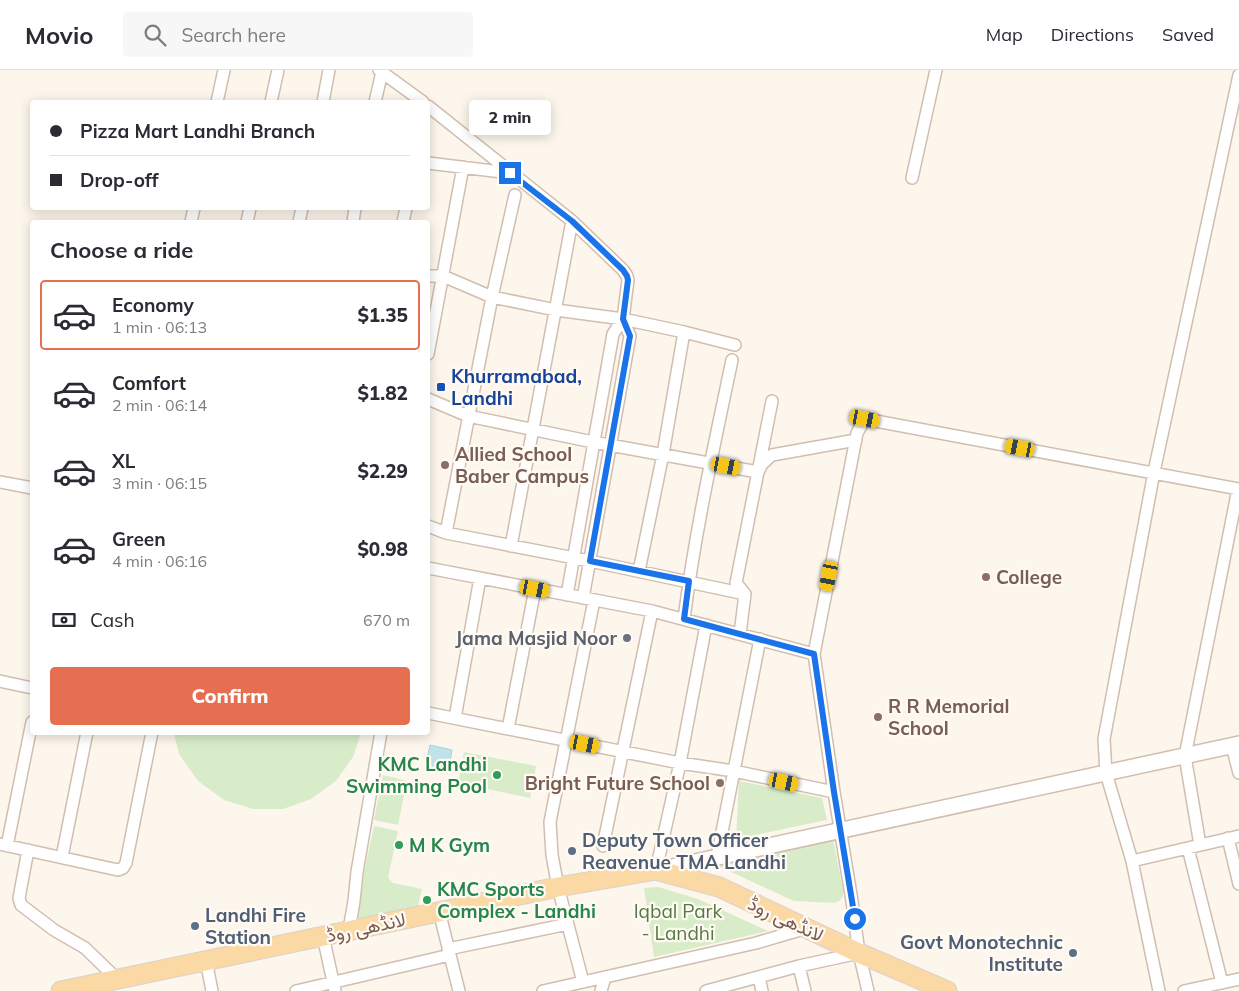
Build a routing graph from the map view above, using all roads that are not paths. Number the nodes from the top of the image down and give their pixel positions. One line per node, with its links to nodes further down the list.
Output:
1 (224, 70): 7 (street)
2 (278, 70): 8 (street)
3 (329, 70): 9 (street)
4 (936, 70): 16 (street)
5 (380, 71): 10 (street); 11 (street)
6 (1239, 75): 38 (street)
7 (217, 100)
8 (271, 100)
9 (323, 100)
10 (376, 100)
11 (420, 100)
12 (430, 108): 15 (street)
13 (430, 163): 14 (street)
14 (463, 167): 15 (street); 20 (street)
15 (510, 173): 18 (street)
16 (912, 178)
17 (515, 195): 21 (street)
18 (572, 221): 22 (street); 23 (street)
19 (430, 276): 20 (street)
20 (443, 276): 21 (street); 25 (street)
21 (492, 297): 22 (street); 30 (street)
22 (556, 310): 23 (street); 31 (street)
23 (623, 319): 24 (street); 33 (street); 34 (street)
24 (684, 332): 26 (street); 35 (street)
25 (430, 344)
26 (736, 345)
27 (732, 360): 36 (street)
28 (430, 400): 30 (street)
29 (772, 401): 37 (street)
30 (468, 416): 31 (street); 43 (street)
31 (533, 429): 33 (street); 44 (street)
32 (856, 440): 37 (street); 38 (street); 60 (street)
33 (594, 442): 34 (street); 45 (street)
34 (611, 444): 35 (street); 46 (street)
35 (663, 454): 36 (street); 48 (street)
36 (710, 463): 37 (street); 50 (street)
37 (758, 472): 52 (street)
38 (1154, 472): 41 (street); 76 (street)
39 (0, 482): 40 (street)
40 (30, 488)
41 (1239, 489): 73 (street)
42 (430, 527): 43 (street)
43 (446, 533): 44 (street)
44 (511, 546): 45 (street)
45 (573, 558): 46 (street); 53 (street)
46 (590, 561): 48 (street); 54 (street)
47 (430, 568): 49 (street)
48 (639, 571): 50 (street)
49 (480, 578): 51 (street); 64 (street)
50 (689, 581): 52 (street); 56 (street)
51 (535, 589): 53 (street); 65 (street)
52 (745, 594): 58 (street)
53 (567, 595): 54 (street)
54 (588, 599): 55 (street); 70 (street)
55 (652, 611): 56 (street); 72 (street)
56 (684, 619): 57 (street)
57 (706, 625): 58 (street); 74 (street)
58 (740, 634): 59 (street)
59 (760, 639): 60 (street); 75 (street)
60 (814, 654): 78 (street)
61 (0, 681): 62 (street)
62 (30, 688)
63 (430, 713): 64 (street)
64 (455, 718): 65 (street)
65 (508, 729): 70 (street)
66 (30, 730): 81 (street)
67 (86, 735): 86 (street)
68 (151, 735): 86 (street)
69 (380, 735): 95 (street)
70 (566, 740): 72 (street); 91 (street)
71 (1235, 745): 73 (street); 77 (street)
72 (623, 751): 74 (street); 83 (street)
73 (1185, 756): 76 (street); 82 (street)
74 (680, 763): 75 (street); 89 (street)
75 (734, 771): 78 (street); 87 (street)
76 (1106, 773): 79 (street); 88 (street)
77 (1239, 773)
78 (834, 792): 79 (street)
79 (840, 831): 87 (street); 98 (street)
80 (1233, 837): 82 (street); 90 (street)
81 (3, 845): 85 (street)
82 (1200, 845): 84 (street)
83 (603, 846)
84 (1188, 848): 88 (street); 106 (street)
85 (28, 850): 86 (street); 103 (street)
86 (62, 857)
87 (717, 857): 89 (street)
88 (1132, 861): 123 (street)
89 (656, 870): 91 (main road, لانڈھی روڈ); 94 (main road, لانڈھی روڈ)
90 (1239, 884)
91 (558, 886): 92 (main road, لانڈھی روڈ); 93 (street)
92 (439, 912): 95 (main road, لانڈھی روڈ); 97 (street)
93 (568, 924): 97 (street); 105 (street)
94 (806, 928): 98 (main road, لانڈھی روڈ); 101 (street)
95 (349, 930): 96 (main road, لانڈھی روڈ)
96 (322, 936): 99 (main road, لانڈھی روڈ); 107 (street)
97 (449, 952): 107 (street); 115 (street)
98 (859, 953): 100 (street); 121 (street); 122 (main road, لانڈھی روڈ)
99 (206, 960): 103 (main road, لانڈھی روڈ); 113 (street)
100 (799, 966): 102 (street); 120 (street)
101 (605, 977): 105 (street); 117 (street)
102 (758, 977): 111 (street); 119 (street)
103 (116, 979): 108 (main road, لانڈھی روڈ)
104 (1239, 979): 106 (street)
105 (583, 982): 110 (street)
106 (1222, 983): 109 (street)
107 (334, 987): 114 (street)
108 (90, 988): 112 (main road, لانڈھی روڈ)
109 (1210, 988): 124 (street)
110 (567, 989): 116 (street)
111 (719, 989): 118 (street)
112 (62, 991)
113 (212, 991)
114 (296, 991)
115 (459, 991)
116 (543, 991)
117 (601, 991)
118 (706, 991)
119 (762, 991)
120 (804, 991)
121 (868, 991)
122 (947, 991)
123 (1159, 991)
124 (1184, 991)

